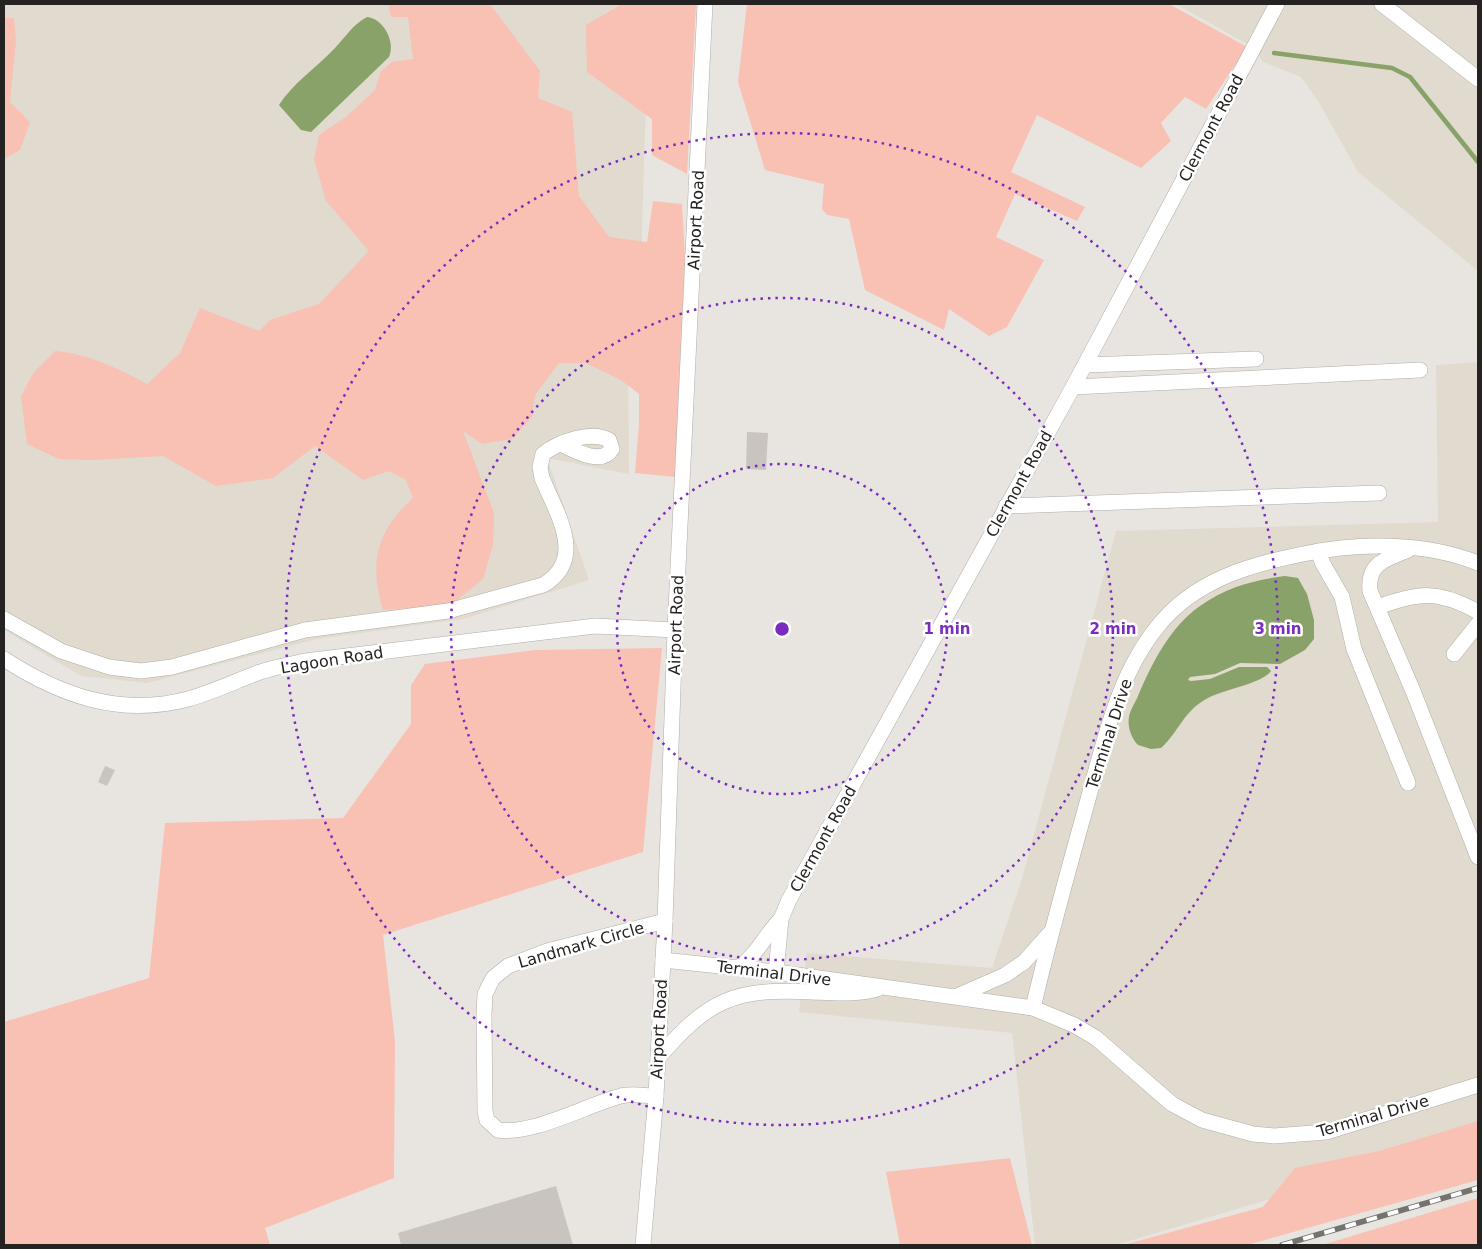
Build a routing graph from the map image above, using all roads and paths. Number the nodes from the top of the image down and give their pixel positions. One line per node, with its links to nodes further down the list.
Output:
1 (705, 4): 19 (street, Airport Road)
2 (1277, 4): 6 (street, Clermont Road)
3 (1382, 4): 4 (street)
4 (1478, 79)
5 (1256, 359): 6 (street)
6 (1085, 364): 8 (street, Clermont Road)
7 (1420, 370): 8 (street)
8 (1073, 386): 11 (street, Clermont Road)
9 (561, 444): 17 (street)
10 (1379, 493): 11 (street)
11 (1006, 506): 24 (street, Clermont Road)
12 (1412, 549): 13 (street, Terminal Drive); 14 (street, Terminal Drive); 15 (street)
13 (1318, 551): 22 (street); 26 (street, Terminal Drive)
14 (1478, 563)
15 (1378, 608): 16 (street); 23 (street)
16 (1478, 612)
17 (4, 619)
18 (1478, 624): 20 (street)
19 (675, 630): 21 (street, Lagoon Road); 25 (street, Airport Road)
20 (1454, 654)
21 (4, 660)
22 (1408, 783)
23 (1478, 857)
24 (782, 920): 28 (street, Clermont Road); 29 (street, Clermont Road)
25 (666, 921): 27 (street, Airport Road); 35 (street, Landmark Circle)
26 (1051, 932): 31 (street); 32 (street, Terminal Drive)
27 (663, 960): 28 (street, Terminal Drive); 33 (street, Airport Road)
28 (738, 968): 29 (street, Terminal Drive)
29 (776, 972): 30 (street, Terminal Drive)
30 (884, 987): 31 (street, Terminal Drive); 33 (street)
31 (957, 996): 32 (street, Terminal Drive)
32 (1033, 1008): 34 (street, Terminal Drive)
33 (658, 1058): 35 (street, Airport Road)
34 (1478, 1084)
35 (656, 1096): 36 (street, Airport Road)
36 (643, 1245)

